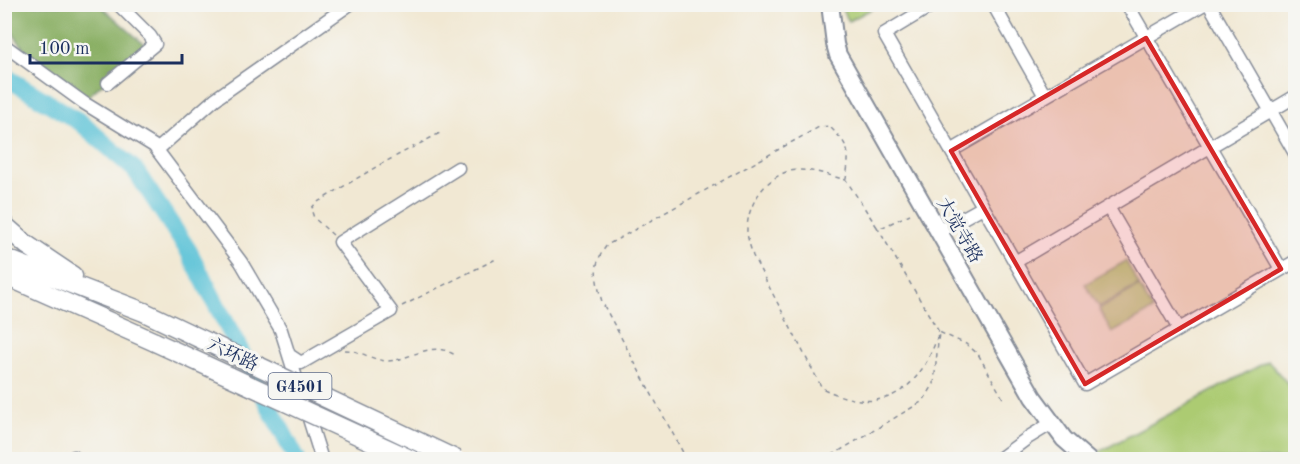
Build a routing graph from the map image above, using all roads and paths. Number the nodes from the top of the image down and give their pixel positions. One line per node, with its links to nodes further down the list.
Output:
1 (118, 4): 11 (street)
2 (350, 4): 17 (street)
3 (830, 4): 22 (main road, 大觉寺路)
4 (934, 4): 18 (street)
5 (993, 4): 12 (street)
6 (1127, 4): 9 (street)
7 (1204, 4): 9 (street)
8 (1209, 4): 14 (street)
9 (1146, 38): 12 (street); 16 (street)
10 (4, 45): 17 (street)
11 (108, 83)
12 (1045, 96): 18 (street)
13 (1296, 96): 14 (street)
14 (1270, 111): 16 (street); 19 (street)
15 (440, 133): 28 (path)
16 (1210, 147): 24 (street); 33 (street)
17 (157, 150): 42 (street)
18 (951, 151): 23 (street)
19 (1296, 154)
20 (458, 168): 28 (street)
21 (846, 180): 26 (path); 40 (path); 49 (path)
22 (923, 206): 26 (path); 27 (main road, 大觉寺路)
23 (983, 207): 27 (street); 32 (street)
24 (1108, 207): 32 (street); 39 (street)
25 (4, 225): 36 (highway)
26 (877, 227): 40 (path)
27 (938, 232): 45 (main road, 大觉寺路)
28 (340, 242): 37 (street)
29 (4, 258): 36 (highway, 六环路 / G4501)
30 (498, 258): 37 (path)
31 (1296, 261): 33 (street)
32 (1015, 262): 39 (street)
33 (1281, 269): 39 (street)
34 (4, 275): 38 (highway, 六环路 / G4501)
35 (4, 286): 38 (highway)
36 (99, 294): 48 (highway, 六环路 / G4501, bridge)
37 (391, 311): 41 (street)
38 (99, 316): 47 (highway, 六环路 / G4501, bridge)
39 (1179, 329)
40 (939, 332): 44 (path); 50 (path)
41 (323, 351): 42 (street); 43 (path)
42 (289, 354): 46 (street)
43 (456, 355)
44 (1005, 402)
45 (1052, 423): 51 (street); 52 (main road, 大觉寺路)
46 (322, 459)
47 (412, 459)
48 (457, 459)
49 (687, 459)
50 (824, 459)
51 (998, 459)
52 (1088, 459)

